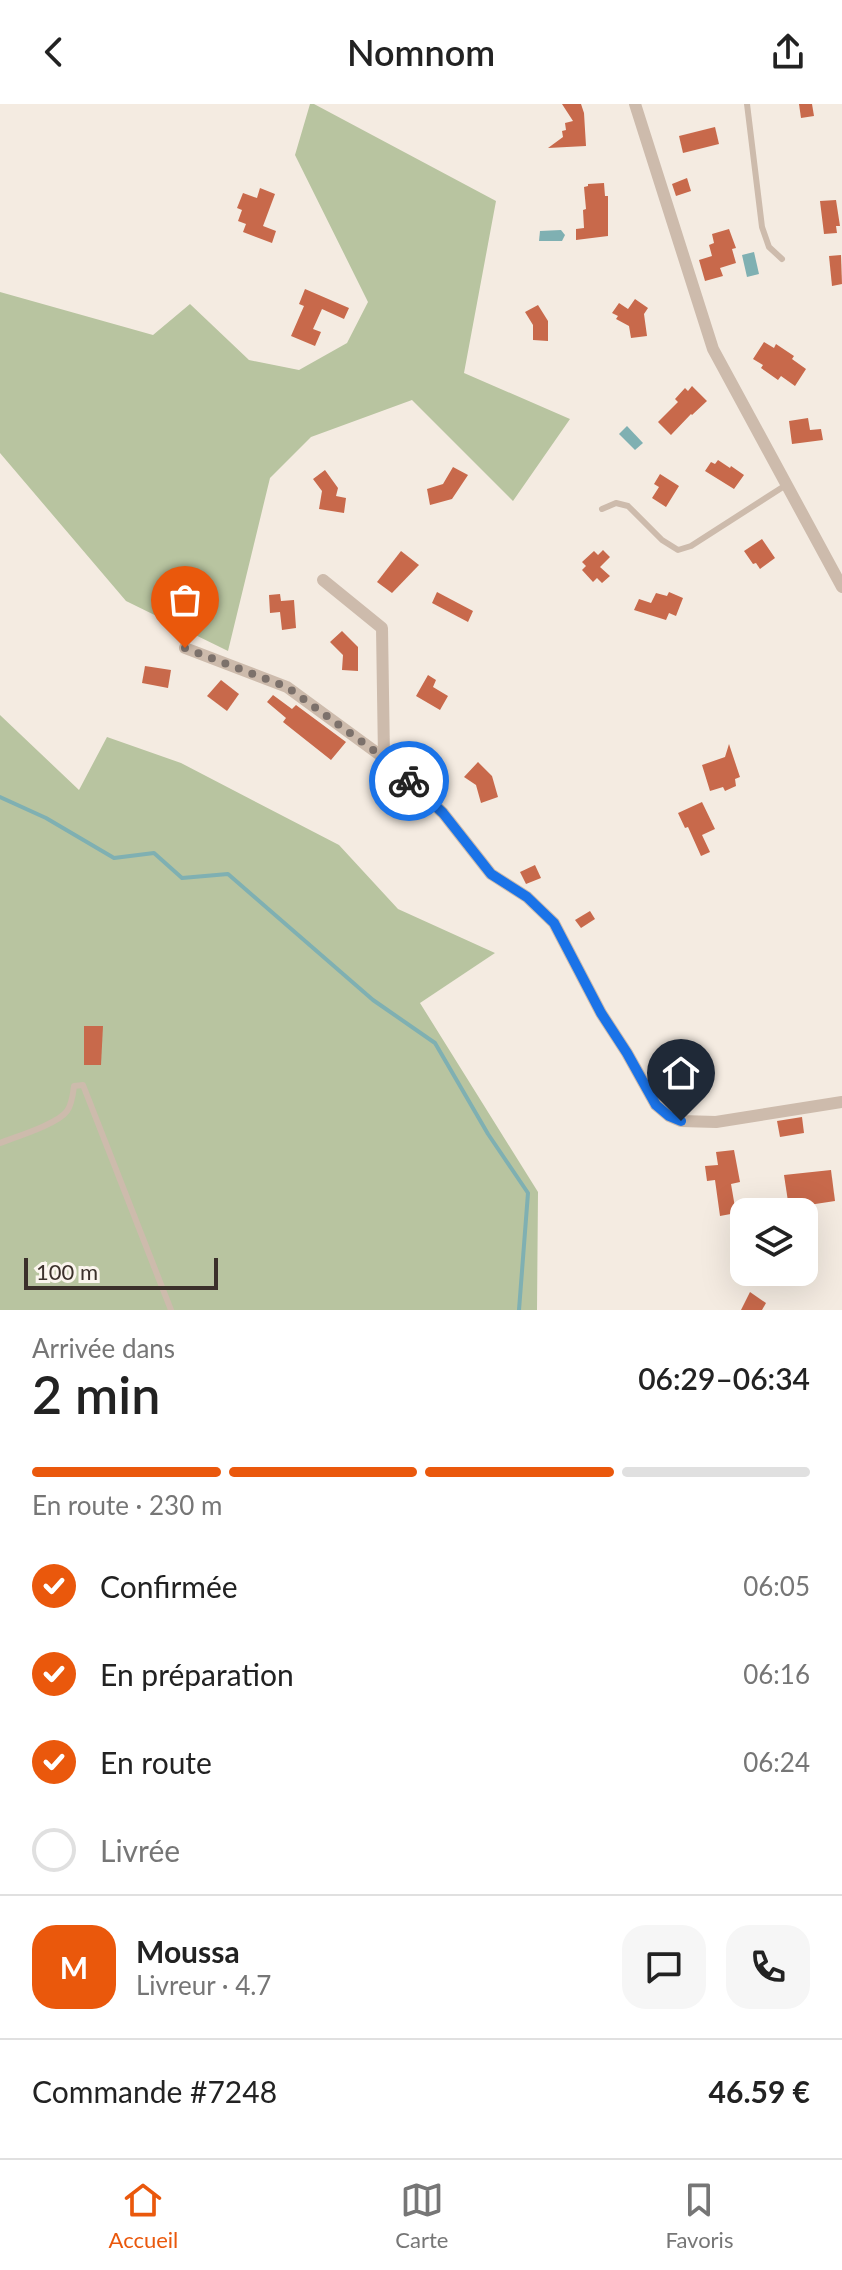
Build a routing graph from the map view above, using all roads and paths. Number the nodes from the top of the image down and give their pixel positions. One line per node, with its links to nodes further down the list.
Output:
1 (635, 104): 4 (street)
2 (747, 104): 3 (lane)
3 (782, 259)
4 (786, 485): 5 (lane); 7 (street)
5 (602, 509)
6 (323, 580): 9 (street)
7 (842, 587)
8 (185, 648): 9 (street)
9 (384, 758): 10 (street)
10 (842, 1102)
11 (0, 1143): 12 (lane)
12 (171, 1310)

